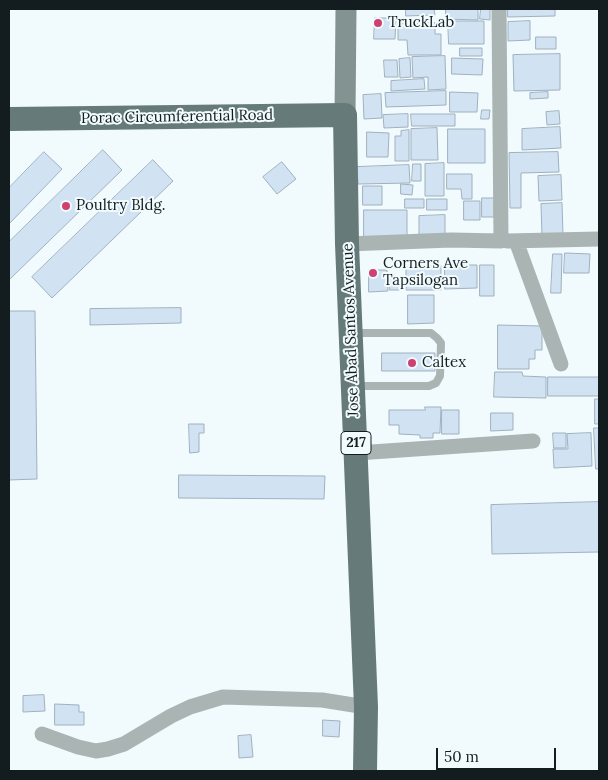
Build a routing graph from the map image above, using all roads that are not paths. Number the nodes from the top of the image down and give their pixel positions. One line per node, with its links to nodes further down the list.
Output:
1 (346, 9): 3 (main road, Jose Abad Santos Avenue / 217)
2 (498, 9): 6 (street)
3 (345, 115): 4 (main road, Porac Circumferential Road); 7 (main road, Jose Abad Santos Avenue / 217)
4 (9, 119)
5 (599, 239): 6 (street)
6 (508, 241): 7 (street); 9 (street)
7 (347, 244): 8 (main road, Jose Abad Santos Avenue / 217)
8 (351, 333): 10 (main road, Jose Abad Santos Avenue / 217); 10 (lane)
9 (561, 364)
10 (353, 386): 12 (main road, Jose Abad Santos Avenue / 217)
11 (533, 441): 12 (street)
12 (357, 453): 13 (main road, Jose Abad Santos Avenue / 217)
13 (366, 707): 14 (street); 15 (main road, Jose Abad Santos Avenue / 217)
14 (42, 734)
15 (365, 771)

